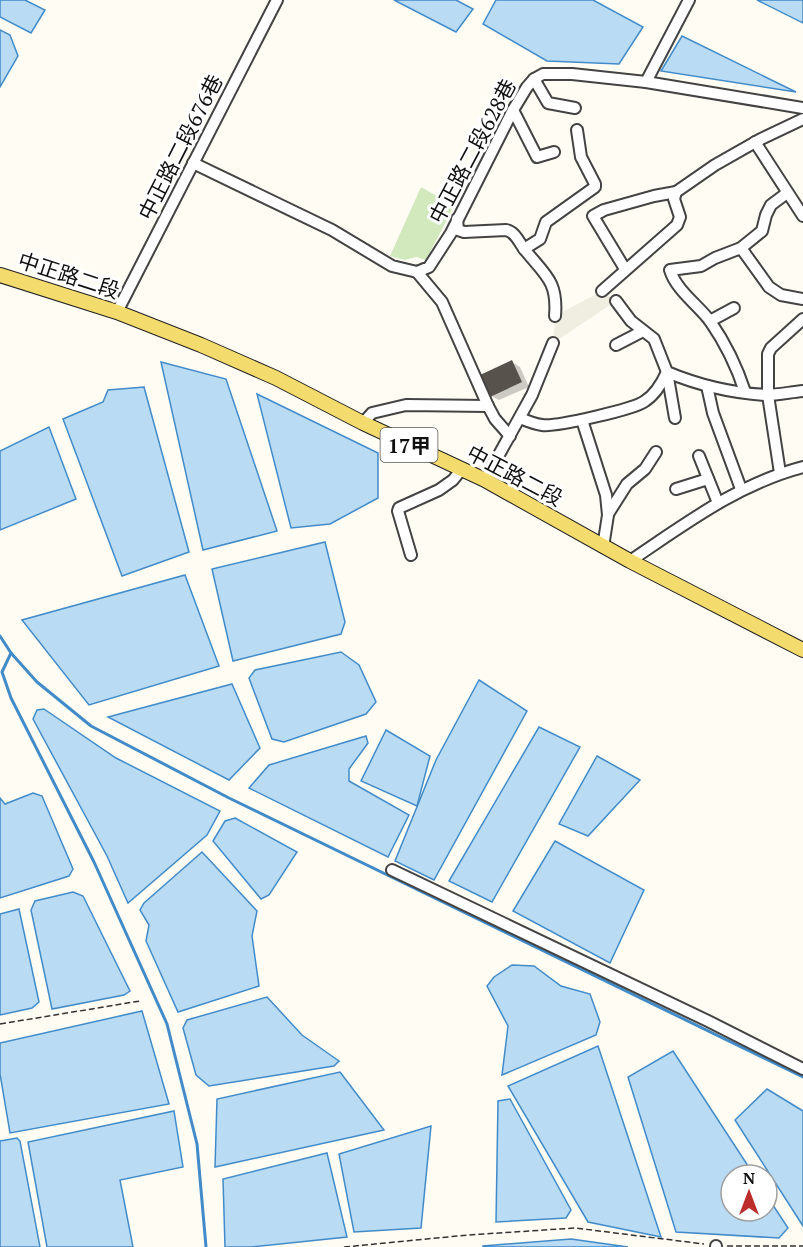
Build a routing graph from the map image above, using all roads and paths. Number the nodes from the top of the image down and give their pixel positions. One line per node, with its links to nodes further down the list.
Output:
1 (277, 0): 12 (street, 中正路二段676巷)
2 (688, 0): 4 (street)
3 (534, 79): 4 (street, 中正路二段628巷); 5 (street); 7 (street, 中正路二段628巷)
4 (646, 82): 6 (street, 中正路二段628巷)
5 (575, 108)
6 (803, 108)
7 (513, 110): 11 (street); 16 (street, 中正路二段628巷)
8 (803, 119): 10 (street)
9 (576, 130): 18 (street)
10 (755, 142): 13 (street); 14 (street)
11 (554, 152)
12 (194, 163): 20 (street); 26 (street, 中正路二段676巷)
13 (676, 192): 19 (street); 19 (street)
14 (787, 193): 15 (street); 17 (street)
15 (803, 216)
16 (457, 218): 18 (street); 20 (street, 中正路二段628巷)
17 (741, 248): 23 (street); 29 (street)
18 (524, 249): 27 (street)
19 (625, 269): 22 (street)
20 (417, 272): 38 (street)
21 (0, 275): 26 (main road, 中正路二段 / 17甲)
22 (602, 291)
23 (803, 299)
24 (616, 301): 30 (street)
25 (734, 308): 29 (street)
26 (117, 312): 42 (main road, 中正路二段 / 17甲)
27 (555, 316)
28 (803, 319): 37 (street)
29 (710, 321): 36 (street)
30 (643, 331): 32 (street); 33 (street)
31 (553, 343): 39 (street)
32 (616, 345)
33 (667, 372): 34 (street); 40 (street); 41 (street)
34 (707, 386): 36 (street); 52 (street)
35 (803, 391): 37 (street)
36 (746, 392): 37 (street)
37 (768, 395): 48 (street)
38 (488, 406): 42 (street); 43 (street)
39 (520, 418): 41 (street); 43 (street)
40 (675, 418)
41 (582, 420): 54 (street)
42 (363, 423): 47 (main road, 中正路二段 / 17甲)
43 (510, 436): 50 (street)
44 (656, 452): 54 (street)
45 (699, 456): 49 (street)
46 (803, 466): 48 (street)
47 (461, 470): 50 (main road, 中正路二段 / 17甲); 56 (street)
48 (780, 473): 52 (street)
49 (708, 479): 51 (street); 53 (street)
50 (485, 480): 55 (main road, 中正路二段 / 17甲)
51 (676, 489)
52 (741, 489): 53 (street)
53 (718, 503): 57 (street)
54 (608, 515): 55 (street)
55 (603, 547): 57 (main road, 中正路二段 / 17甲)
56 (411, 555)
57 (630, 561): 58 (main road, 中正路二段 / 17甲)
58 (803, 649)
59 (392, 870): 62 (street)
60 (140, 1001): 61 (path)
61 (0, 1024)
62 (803, 1069)
63 (716, 1246): 64 (path); 65 (path)
64 (803, 1246)
65 (344, 1247)

